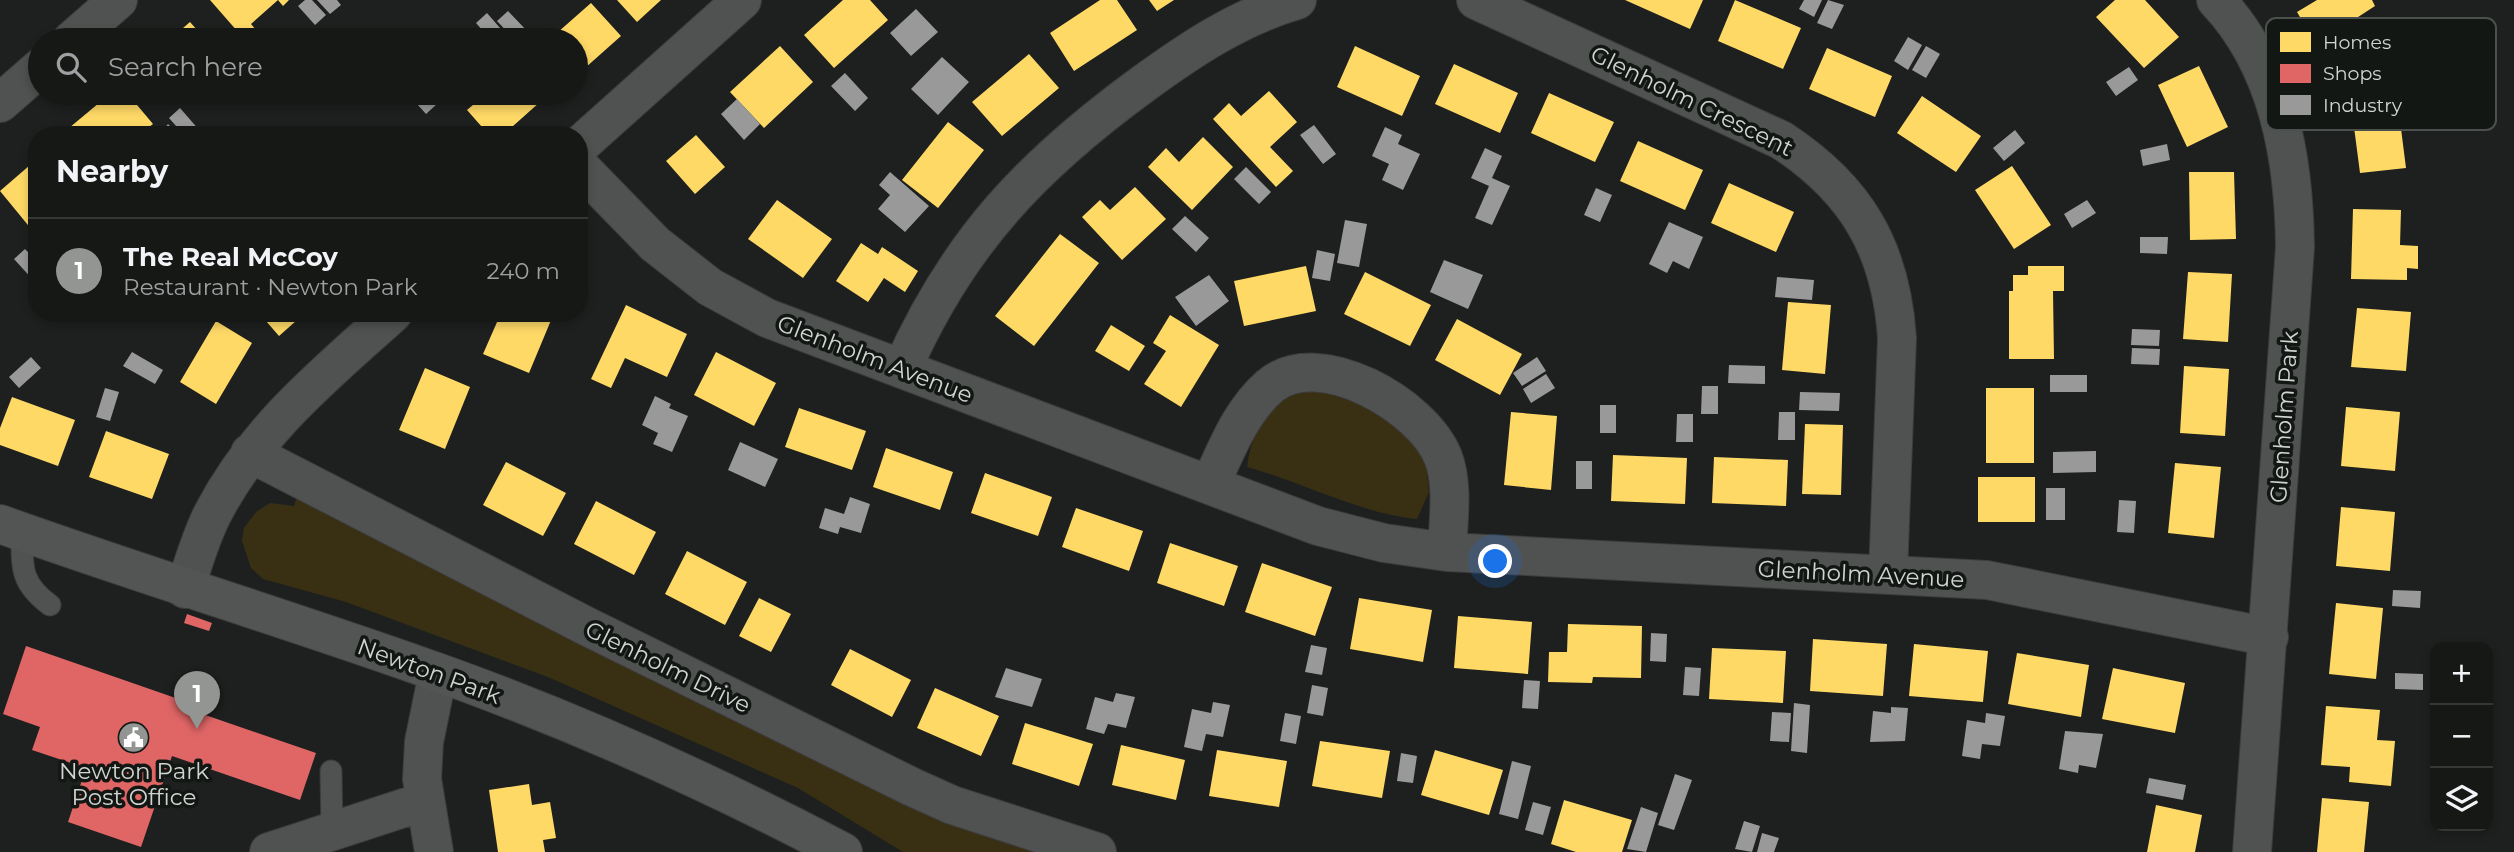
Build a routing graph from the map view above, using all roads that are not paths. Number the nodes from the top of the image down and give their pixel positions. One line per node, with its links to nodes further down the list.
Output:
1 (742, 0): 11 (street)
2 (1297, 0): 14 (street)
3 (1476, 0): 19 (street, Glenholm Crescent)
4 (2216, 0): 8 (street, Glenholm Park)
5 (115, 1): 6 (street)
6 (85, 28)
7 (28, 78): 9 (street)
8 (2266, 81)
9 (0, 103)
10 (2283, 130): 22 (street, Glenholm Park)
11 (588, 138)
12 (588, 175): 14 (street, Glenholm Avenue)
13 (383, 322): 15 (street)
14 (902, 369): 16 (street, Glenholm Avenue)
15 (250, 453): 20 (street); 30 (street, Glenholm Drive)
16 (1210, 485): 18 (street, Glenholm Avenue); 18 (street)
17 (11, 528): 20 (street, Newton Park); 21 (lane)
18 (1447, 552): 19 (street, Glenholm Avenue)
19 (1888, 574): 22 (street, Glenholm Avenue)
20 (185, 589): 23 (street, Newton Park)
21 (50, 604)
22 (2269, 637): 31 (street, Glenholm Park)
23 (438, 673): 25 (street); 29 (street, Newton Park)
24 (331, 771): 26 (lane)
25 (425, 801): 26 (street); 28 (street)
26 (332, 832): 27 (street)
27 (268, 852)
28 (434, 852)
29 (843, 852)
30 (1097, 852)
31 (2252, 852)

